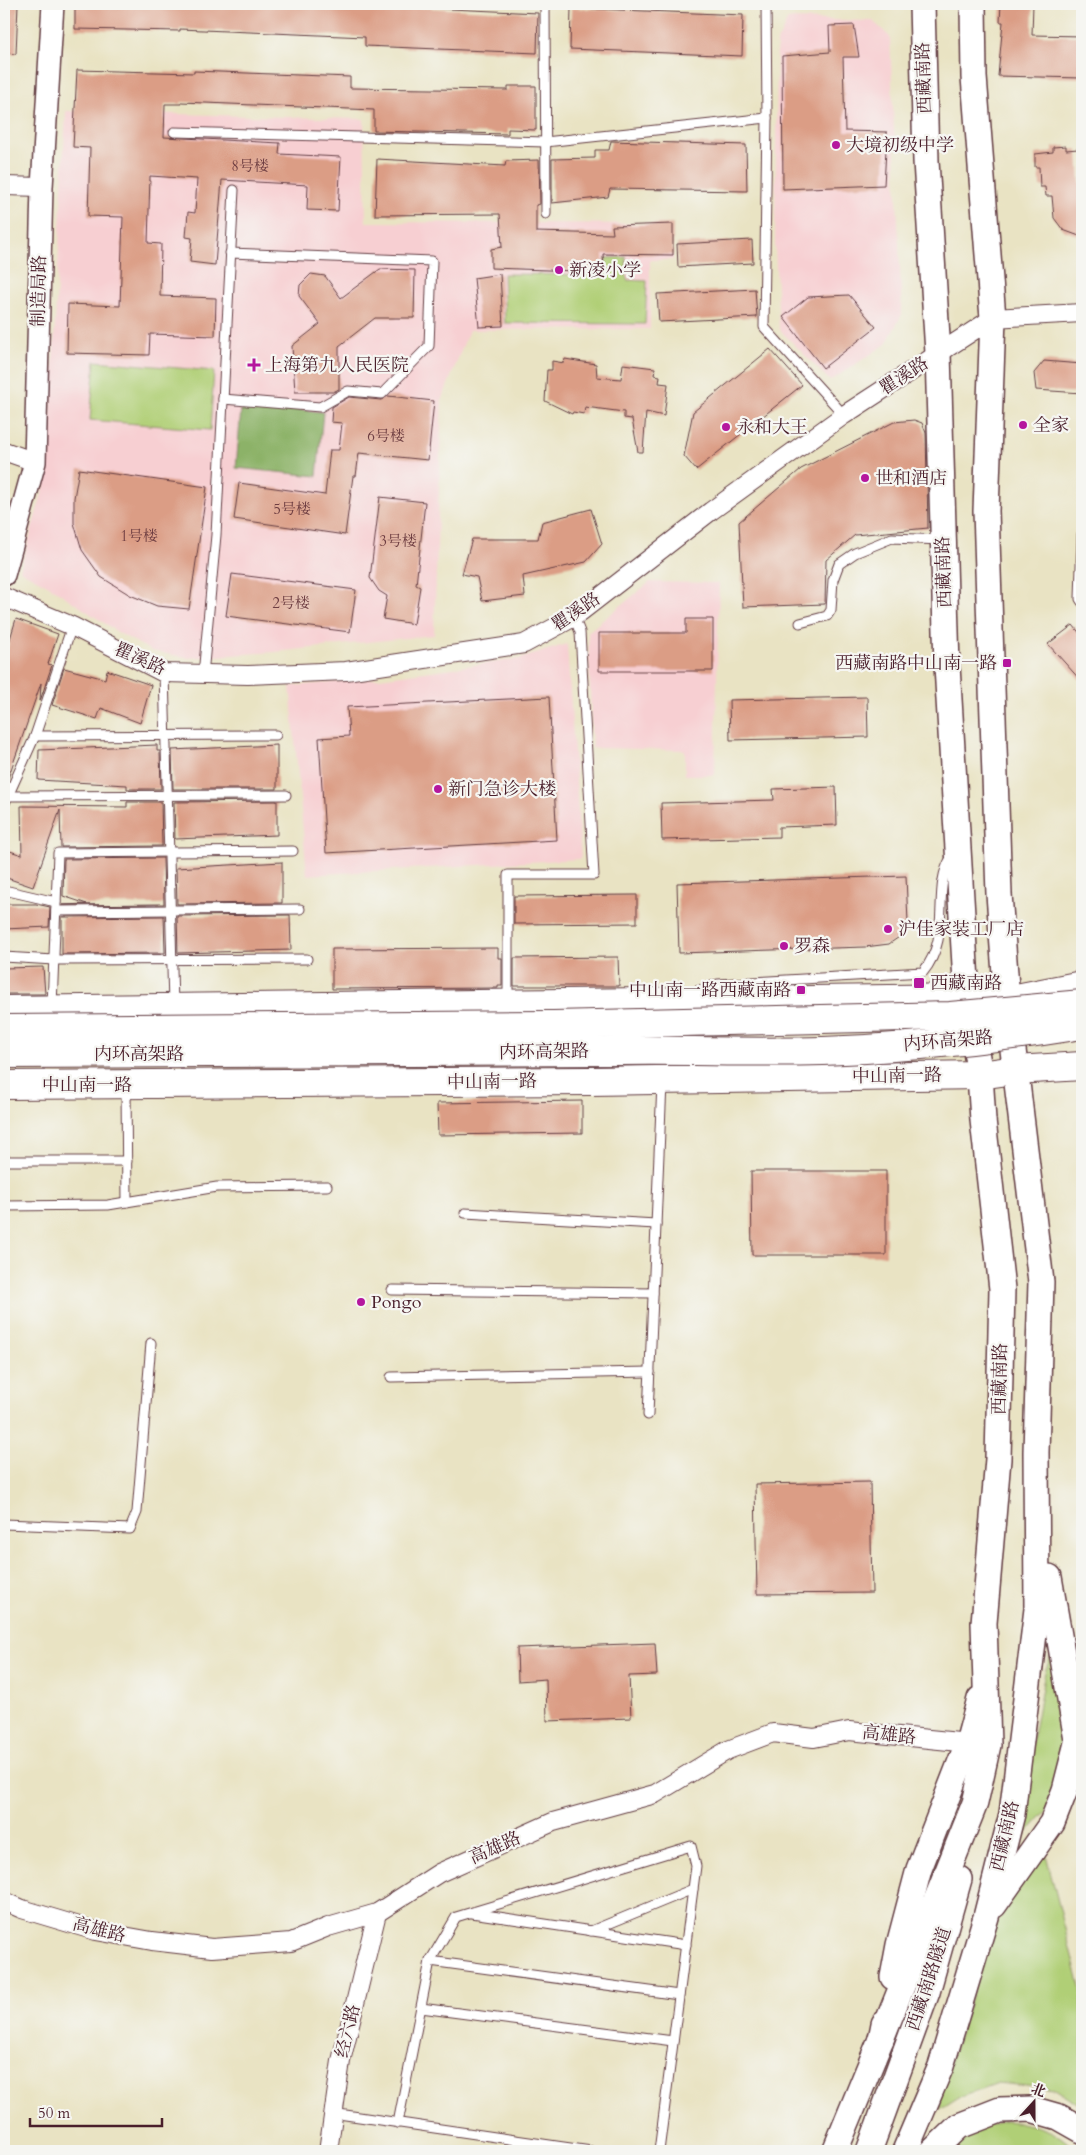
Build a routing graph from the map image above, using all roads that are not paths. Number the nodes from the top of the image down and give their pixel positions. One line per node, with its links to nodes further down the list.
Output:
1 (53, 4): 10 (street, 制造局路)
2 (545, 4): 8 (lane)
3 (766, 4): 6 (lane)
4 (922, 4): 16 (main road, 西藏南路)
5 (973, 4): 15 (main road, 西藏南路)
6 (767, 118): 8 (lane); 18 (lane)
7 (174, 132): 8 (lane)
8 (545, 142): 12 (lane)
9 (4, 186): 10 (street)
10 (42, 187): 20 (street, 制造局路)
11 (234, 190): 13 (lane)
12 (546, 214)
13 (230, 252): 17 (lane); 17 (lane)
14 (1082, 313): 15 (street, 瞿溪路)
15 (993, 318): 16 (street, 瞿溪路); 51 (main road, 西藏南路)
16 (938, 353): 18 (street, 瞿溪路); 22 (main road, 西藏南路)
17 (223, 399): 30 (lane)
18 (844, 415): 26 (street, 瞿溪路)
19 (4, 451): 20 (street)
20 (35, 462): 23 (street, 制造局路)
21 (1082, 534): 25 (lane)
22 (943, 540): 27 (lane); 38 (main road, 西藏南路)
23 (4, 575)
24 (4, 597): 28 (street, 瞿溪路)
25 (1082, 602)
26 (574, 617): 30 (street, 瞿溪路); 53 (lane)
27 (800, 623)
28 (72, 626): 29 (street, 瞿溪路); 33 (lane)
29 (164, 673): 30 (street, 瞿溪路); 31 (lane)
30 (203, 675)
31 (166, 735): 32 (lane); 33 (lane); 36 (lane)
32 (276, 735)
33 (35, 736): 35 (lane)
34 (286, 795): 36 (lane)
35 (7, 796): 36 (lane); 37 (lane)
36 (168, 796): 40 (lane)
37 (4, 805)
38 (958, 846): 50 (main road, 西藏南路); 52 (lane)
39 (293, 851): 40 (lane)
40 (169, 852): 42 (lane); 44 (lane)
41 (4, 890): 42 (lane)
42 (56, 906): 44 (lane); 47 (lane)
43 (300, 909): 44 (lane)
44 (171, 910): 48 (lane)
45 (4, 957): 47 (lane)
46 (307, 959): 48 (lane)
47 (54, 960): 48 (lane); 56 (lane)
48 (172, 960): 55 (lane)
49 (1082, 985): 51 (main road)
50 (968, 998): 51 (main road); 52 (main road); 63 (main road, 西藏南路)
51 (1006, 1000): 62 (main road, 西藏南路)
52 (675, 1002): 53 (main road)
53 (508, 1004): 55 (main road)
54 (1082, 1004): 59 (main road, 内环高架路, bridge)
55 (174, 1008): 56 (main road)
56 (52, 1009): 57 (main road)
57 (4, 1010)
58 (1082, 1025): 60 (main road, 内环高架路, bridge)
59 (4, 1029)
60 (4, 1054)
61 (1082, 1066): 62 (main road, 中山南一路)
62 (1015, 1070): 63 (main road, 中山南一路); 80 (main road, 西藏南路)
63 (980, 1075): 64 (main road, 中山南一路); 82 (main road, 西藏南路)
64 (662, 1080): 66 (main road, 中山南一路); 73 (lane)
65 (4, 1085): 66 (main road, 中山南一路)
66 (126, 1085): 68 (lane)
67 (4, 1161): 68 (lane)
68 (127, 1161): 70 (lane)
69 (327, 1186): 70 (lane)
70 (127, 1202): 71 (lane)
71 (4, 1206)
72 (465, 1213): 73 (lane)
73 (656, 1224): 75 (lane)
74 (392, 1290): 75 (lane)
75 (653, 1293): 77 (lane)
76 (151, 1343): 81 (lane)
77 (650, 1372): 78 (lane); 79 (lane)
78 (391, 1378)
79 (648, 1415)
80 (1037, 1508): 83 (main road, 西藏南路); 90 (main road, 西藏南路)
81 (4, 1524)
82 (978, 1744): 85 (main road, 西藏南路); 88 (street, 高雄路); 96 (main road, 西藏南路)
83 (1077, 1745): 84 (main road, 西藏南路); 90 (main road)
84 (1082, 1769)
85 (975, 1803): 96 (main road, 西藏南路); 105 (main road, 西藏南路隧道)
86 (693, 1889): 89 (lane); 91 (lane); 92 (lane)
87 (4, 1901): 88 (street, 高雄路)
88 (377, 1913): 98 (street, 经六路)
89 (469, 1913): 91 (lane); 93 (lane)
90 (986, 1916): 106 (main road, 西藏南路)
91 (591, 1931): 92 (lane)
92 (686, 1945): 94 (lane)
93 (430, 1961): 94 (lane); 95 (lane)
94 (679, 1995): 97 (lane)
95 (421, 2008): 97 (lane); 99 (lane)
96 (881, 2039): 104 (main road, 西藏南路)
97 (674, 2041): 103 (lane)
98 (332, 2112): 99 (lane); 101 (street, 经六路)
99 (398, 2122): 102 (lane)
100 (1082, 2130): 107 (main road)
101 (328, 2151)
102 (591, 2151)
103 (659, 2151)
104 (835, 2151)
105 (869, 2151)
106 (905, 2151)
107 (933, 2151)

